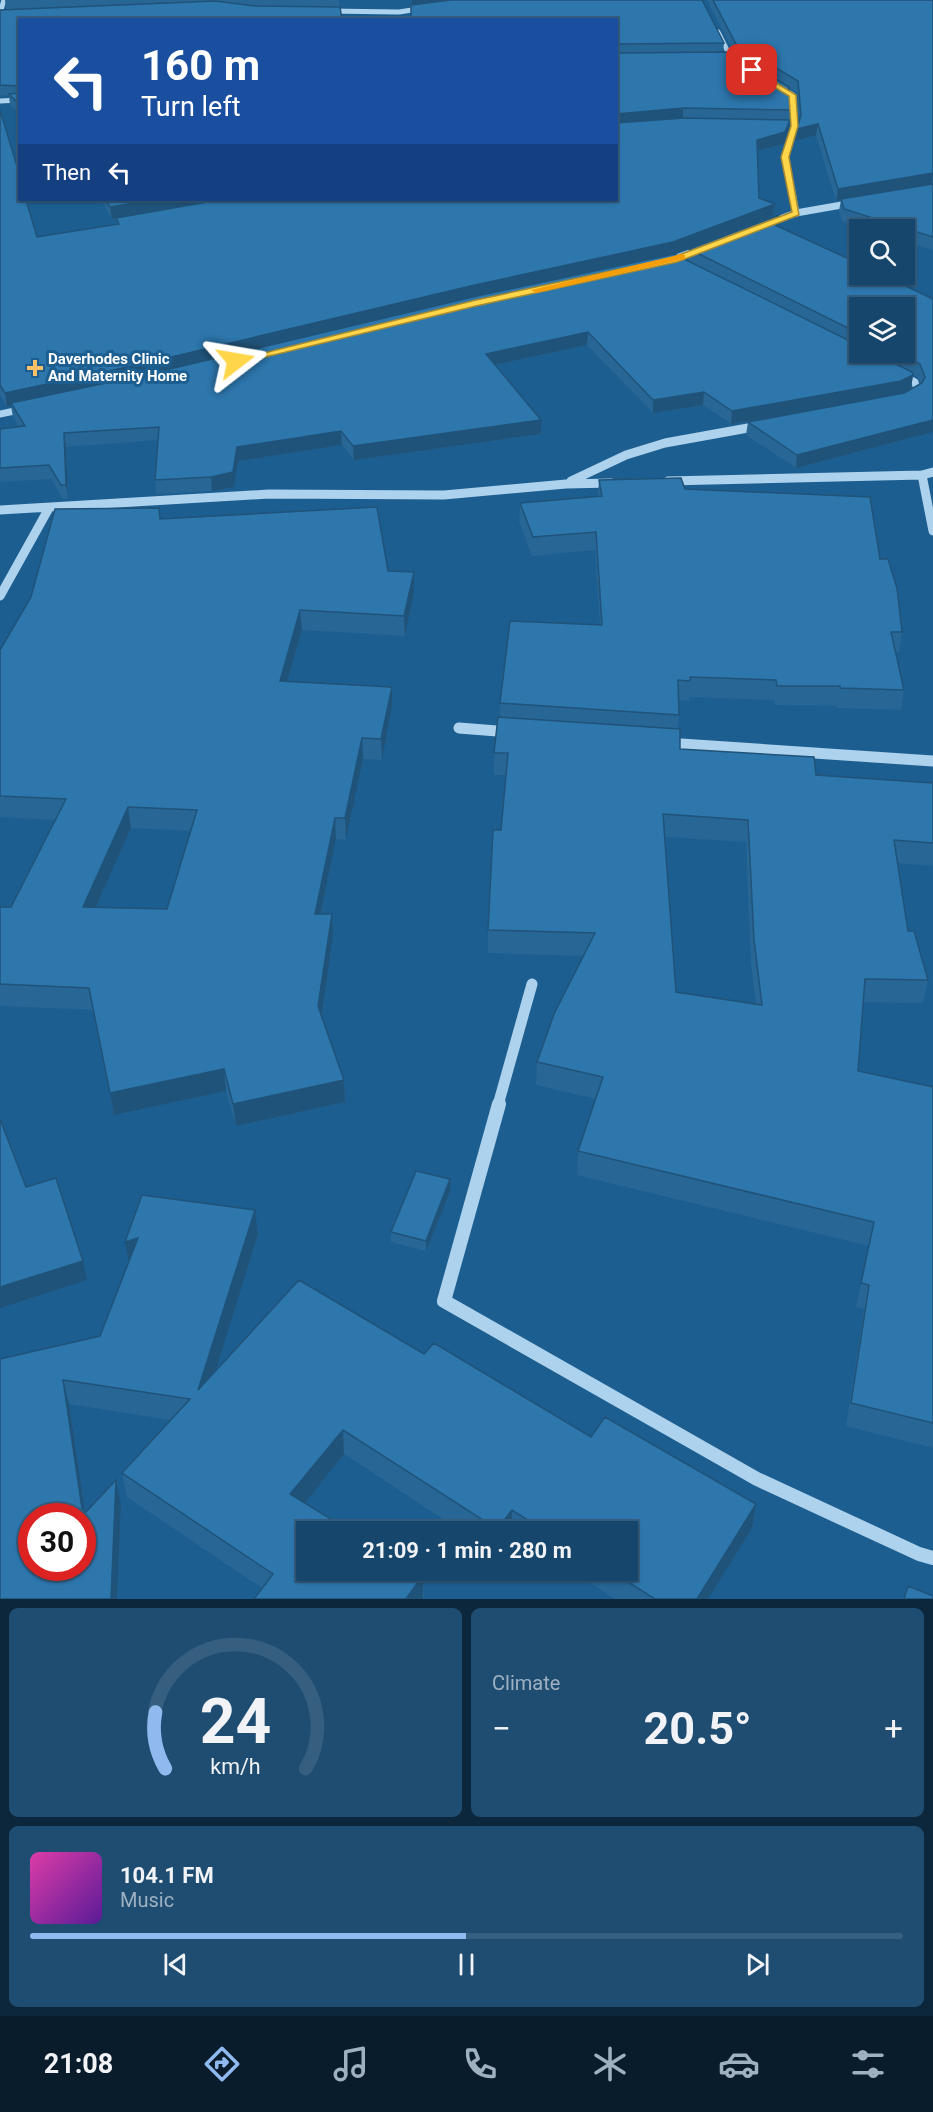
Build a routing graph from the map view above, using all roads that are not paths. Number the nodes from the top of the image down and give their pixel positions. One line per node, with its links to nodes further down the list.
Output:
1 (4, 0): 4 (street)
2 (432, 7): 3 (street)
3 (316, 11)
4 (0, 14): 5 (street)
5 (11, 14)
6 (716, 29): 8 (street)
7 (720, 58): 8 (street)
8 (731, 58): 9 (street)
9 (741, 64)
10 (772, 83): 14 (street)
11 (18, 100): 12 (street)
12 (0, 101)
13 (783, 126): 14 (street)
14 (795, 126): 16 (street)
15 (861, 202): 16 (street)
16 (796, 213): 17 (street)
17 (763, 226)
18 (707, 247): 19 (street)
19 (674, 260): 20 (street); 21 (street)
20 (662, 263)
21 (684, 266)
22 (894, 371): 23 (street)
23 (901, 400)
24 (37, 406): 25 (street)
25 (0, 414)
26 (771, 424): 31 (street)
27 (933, 472): 28 (street)
28 (922, 475): 29 (street); 34 (street)
29 (661, 481)
30 (626, 482): 31 (street)
31 (567, 484): 32 (street)
32 (49, 508): 33 (street); 35 (street)
33 (0, 510)
34 (933, 531)
35 (0, 596)
36 (459, 729): 37 (street)
37 (518, 733)
38 (660, 742): 39 (street)
39 (933, 761)
40 (532, 984): 41 (street)
41 (933, 1558)

